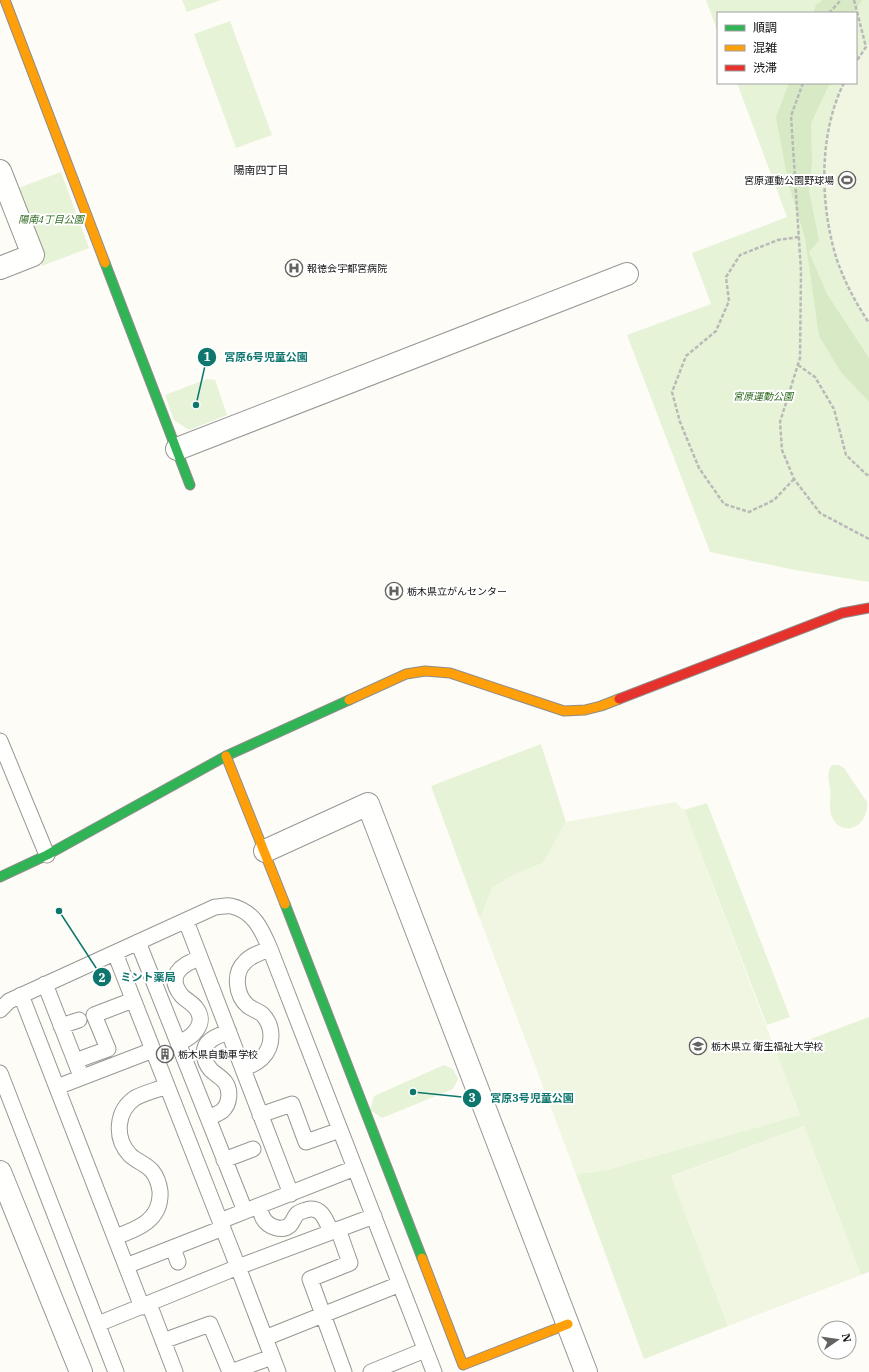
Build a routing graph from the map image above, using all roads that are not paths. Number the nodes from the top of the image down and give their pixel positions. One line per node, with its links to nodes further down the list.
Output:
1 (6, 0): 5 (street)
2 (0, 170): 3 (street)
3 (0, 268)
4 (627, 274): 5 (street)
5 (177, 449): 6 (street)
6 (190, 485)
7 (869, 608): 9 (street)
8 (0, 741): 11 (lane)
9 (226, 756): 10 (street); 11 (street)
10 (265, 851): 54 (street); 54 (street)
11 (47, 855): 12 (street)
12 (0, 877)
13 (186, 921): 14 (lane); 15 (lane); 17 (lane)
14 (138, 942): 16 (lane); 25 (lane)
15 (270, 949): 28 (lane); 35 (lane)
16 (115, 953): 18 (lane); 20 (lane)
17 (200, 958): 24 (lane); 25 (lane)
18 (45, 984): 19 (lane); 23 (lane)
19 (21, 995): 21 (lane); 32 (lane)
20 (133, 1000): 26 (lane); 27 (lane)
21 (0, 1010)
22 (78, 1020): 23 (lane)
23 (61, 1026): 27 (lane)
24 (229, 1032): 28 (lane); 34 (lane)
25 (178, 1043): 34 (lane)
26 (153, 1050): 30 (lane); 31 (lane)
27 (75, 1061): 30 (lane)
28 (243, 1069): 33 (lane)
29 (0, 1073): 53 (lane)
30 (82, 1077): 32 (lane)
31 (167, 1086): 43 (lane); 45 (lane)
32 (57, 1087): 45 (lane)
33 (260, 1115): 35 (lane); 40 (lane)
34 (208, 1118): 37 (lane)
35 (340, 1130): 38 (lane)
36 (253, 1149): 37 (lane)
37 (224, 1160): 41 (lane)
38 (355, 1168): 40 (lane); 42 (lane)
39 (0, 1172): 60 (street)
40 (291, 1194): 41 (lane)
41 (252, 1209): 43 (lane); 44 (lane)
42 (374, 1216): 44 (lane); 50 (lane)
43 (221, 1225): 46 (lane); 49 (lane)
44 (334, 1231): 49 (lane); 52 (lane)
45 (115, 1237): 48 (lane)
46 (173, 1248): 47 (lane); 48 (lane)
47 (178, 1262)
48 (126, 1266): 51 (lane)
49 (238, 1267): 51 (lane); 55 (lane)
50 (400, 1284): 52 (lane); 57 (lane)
51 (145, 1305): 53 (lane); 56 (lane)
52 (322, 1315): 55 (lane); 65 (lane)
53 (98, 1324): 61 (lane)
54 (568, 1324): 67 (street)
55 (265, 1338): 58 (lane)
56 (163, 1341): 62 (lane); 63 (lane)
57 (425, 1350): 59 (lane); 66 (lane)
58 (272, 1357): 63 (lane); 64 (lane)
59 (379, 1370)
60 (81, 1372)
61 (116, 1372)
62 (175, 1372)
63 (231, 1372)
64 (278, 1372)
65 (344, 1372)
66 (434, 1372)
67 (586, 1372)

